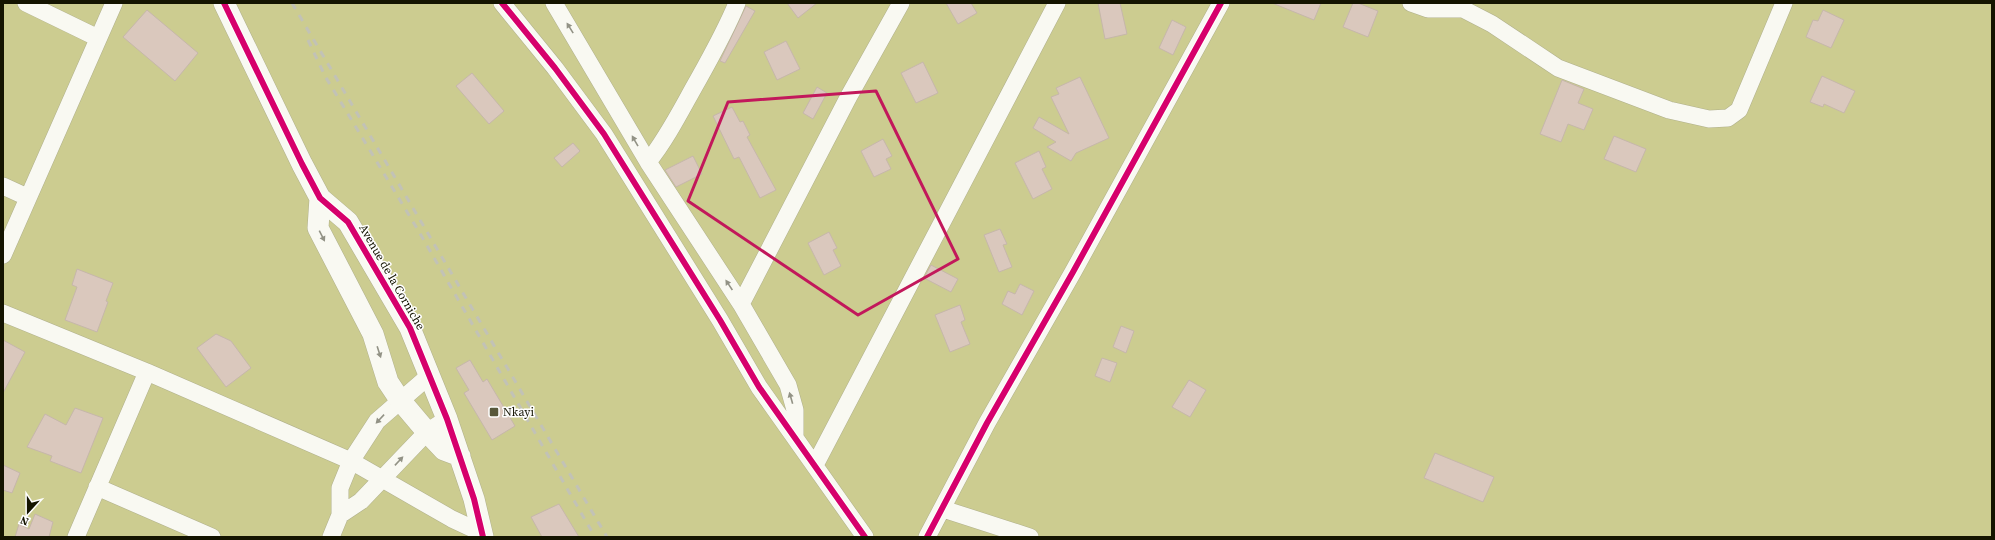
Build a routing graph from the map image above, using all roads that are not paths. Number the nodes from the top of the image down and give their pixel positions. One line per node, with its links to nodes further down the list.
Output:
1 (26, 3): 12 (street)
2 (114, 3): 12 (street)
3 (224, 3): 16 (street, Avenue de la Corniche)
4 (502, 3): 25 (street)
5 (554, 3): 13 (street, one-way to 5)
6 (737, 3): 13 (street)
7 (901, 3): 18 (street)
8 (1057, 3): 28 (street)
9 (1221, 3): 31 (street)
10 (1411, 3): 11 (street)
11 (1784, 3)
12 (98, 38): 15 (street)
13 (648, 162): 18 (street, one-way to 13)
14 (3, 186): 15 (street)
15 (27, 197): 17 (street)
16 (320, 198): 21 (street, Avenue de la Corniche); 22 (street, one-way to 22)
17 (3, 255)
18 (742, 304): 25 (street, one-way to 18)
19 (3, 313): 20 (street)
20 (147, 372): 27 (street); 30 (street)
21 (430, 375): 22 (street); 23 (street, Avenue de la Corniche)
22 (400, 400): 24 (street); 27 (street, one-way to 27)
23 (448, 419): 24 (street); 26 (street, Avenue de la Corniche)
24 (427, 432): 26 (street); 29 (street, one-way to 24)
25 (795, 437): 28 (street)
26 (460, 456): 33 (street, Avenue de la Corniche)
27 (351, 461): 29 (street); 32 (street)
28 (815, 465): 37 (street)
29 (382, 479): 32 (street); 33 (street)
30 (97, 487): 34 (street); 35 (street)
31 (944, 509): 38 (street); 39 (street)
32 (340, 515): 36 (street)
33 (483, 535)
34 (76, 537)
35 (212, 537)
36 (331, 537)
37 (865, 537)
38 (927, 537)
39 (1030, 537)

